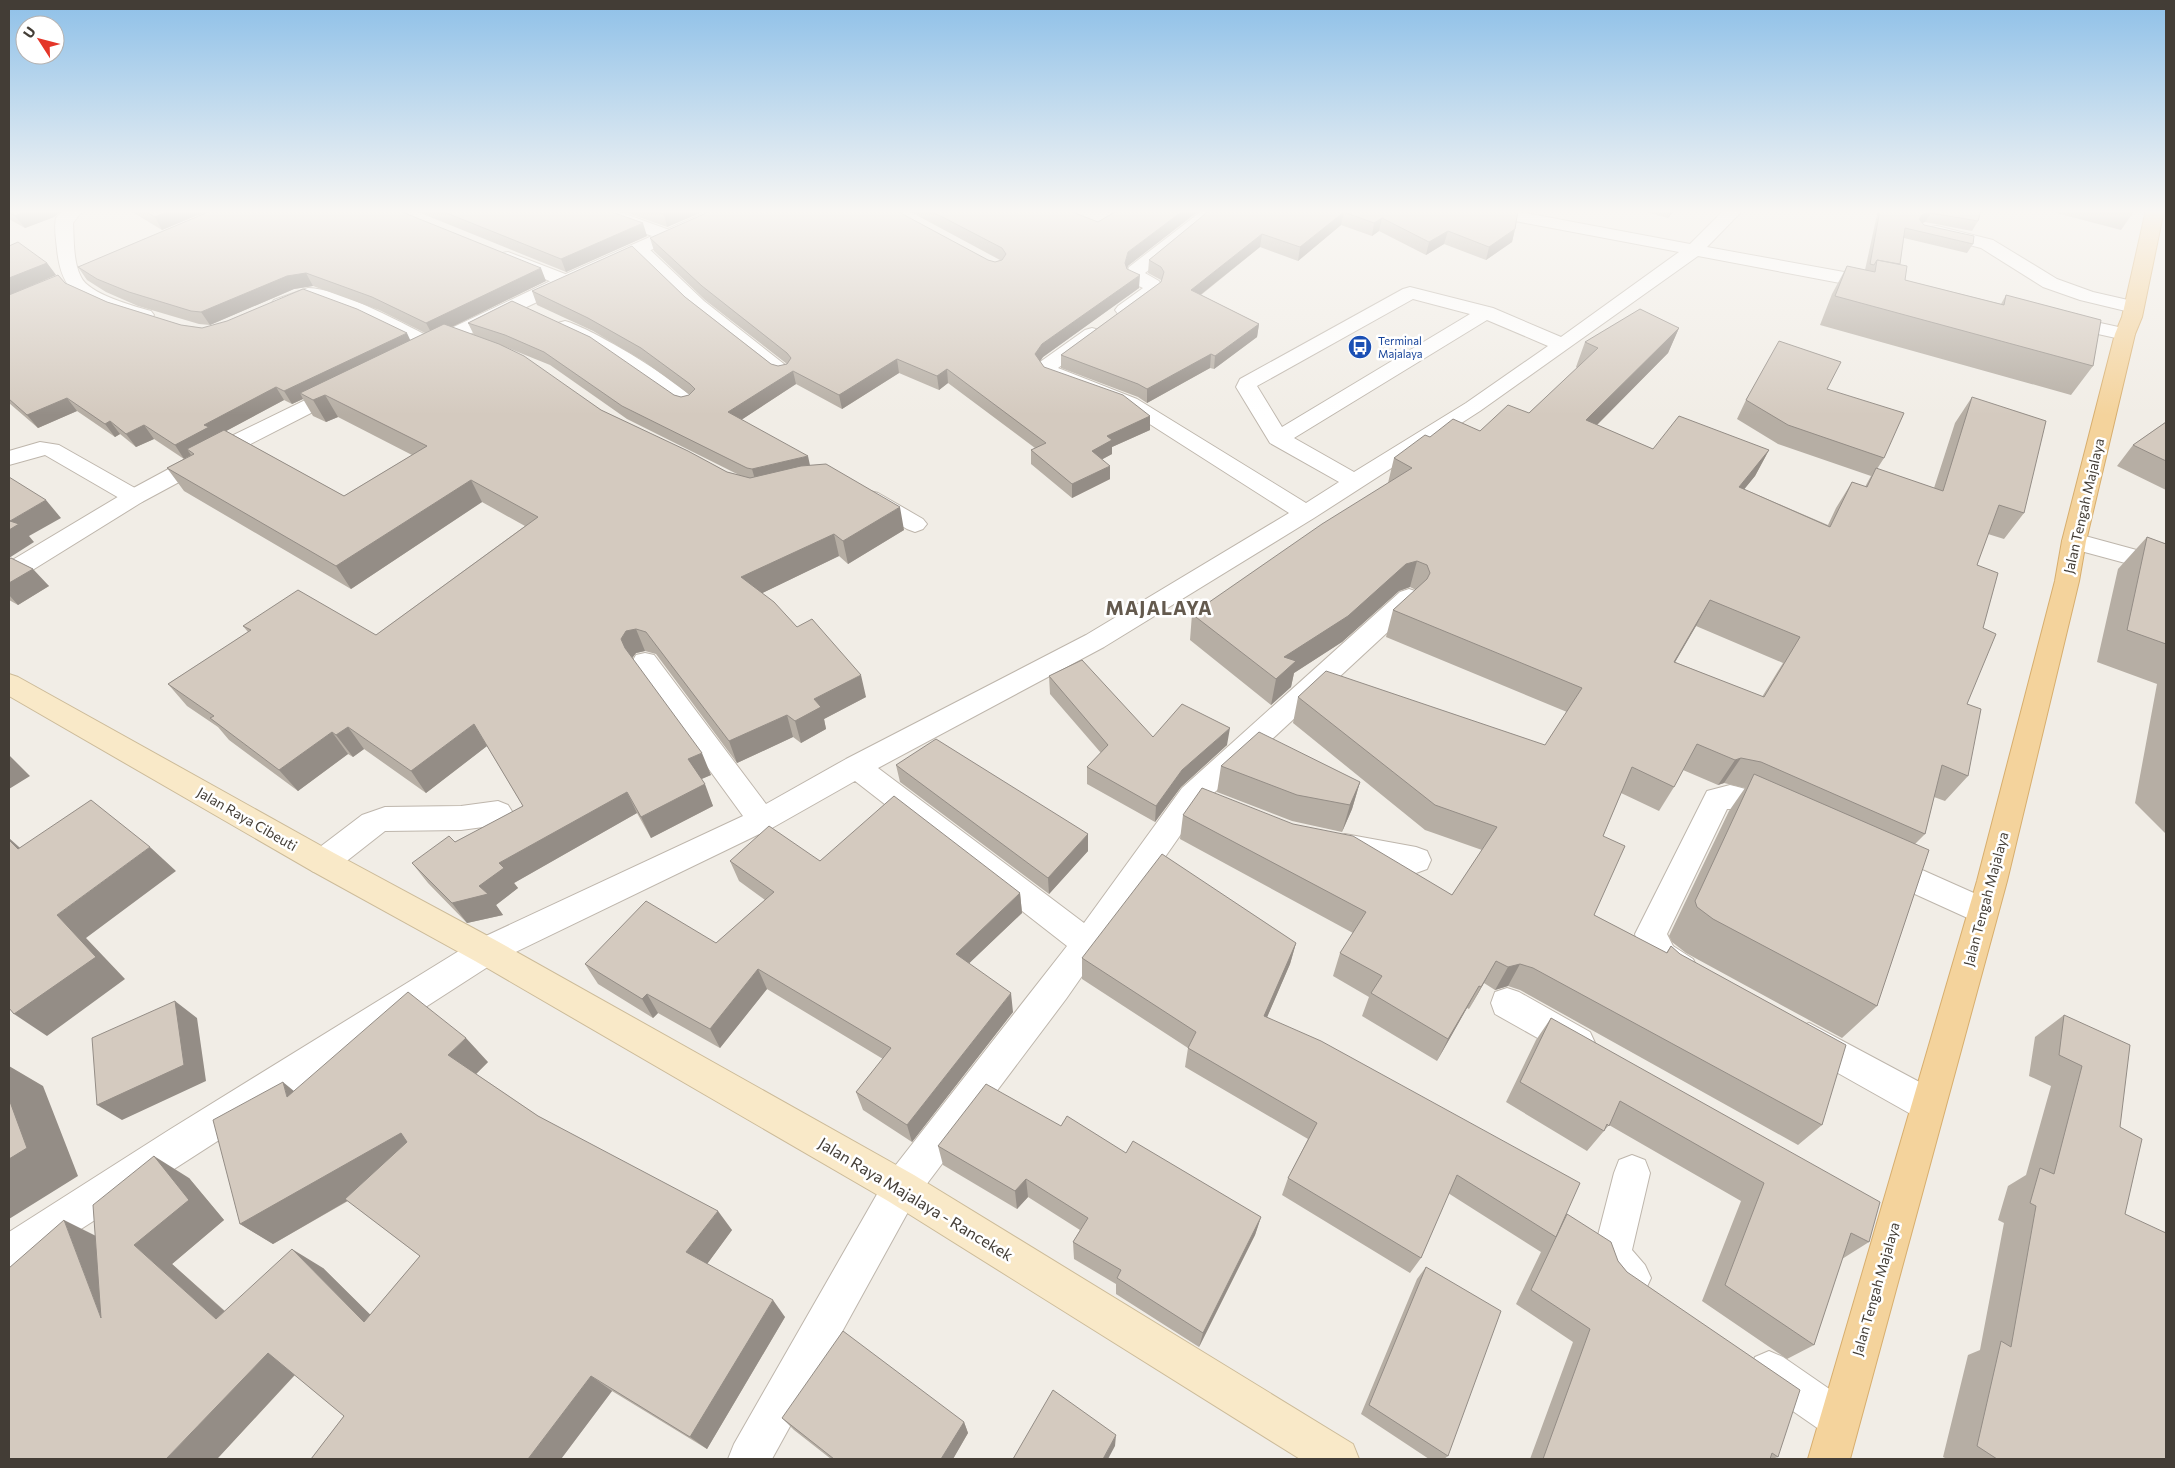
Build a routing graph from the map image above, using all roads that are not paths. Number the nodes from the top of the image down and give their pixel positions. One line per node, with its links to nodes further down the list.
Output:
1 (70, 279): 12 (street)
2 (81, 279): 19 (street)
3 (560, 279): 11 (street)
4 (572, 279): 11 (street)
5 (670, 279): 23 (street)
6 (1138, 279): 31 (street)
7 (1655, 279): 21 (street)
8 (1849, 279): 13 (street)
9 (2040, 279): 18 (street)
10 (2139, 279): 18 (main road, Jalan Tengah Majalaya)
11 (566, 281): 14 (street)
12 (54, 286)
13 (1890, 286)
14 (516, 305): 20 (street); 25 (street)
15 (269, 310): 20 (street)
16 (1486, 312): 21 (street); 26 (street); 26 (street)
17 (2043, 316): 18 (street)
18 (2130, 320): 33 (main road, Jalan Tengah Majalaya)
19 (165, 321)
20 (451, 336): 22 (street)
21 (1563, 345): 28 (street)
22 (477, 346)
23 (782, 372)
24 (360, 381): 30 (street)
25 (686, 403)
26 (1278, 438): 28 (street)
27 (9, 458): 30 (street)
28 (1355, 482): 31 (street)
29 (851, 487): 32 (street)
30 (134, 496): 35 (street)
31 (1306, 513): 39 (street)
32 (915, 524)
33 (2074, 541): 34 (street); 47 (main road, Jalan Tengah Majalaya)
34 (2166, 566)
35 (9, 573)
36 (1410, 598): 48 (street)
37 (645, 662): 41 (street)
38 (9, 684): 46 (main road, Jalan Raya Cibeuti)
39 (856, 767): 41 (street); 48 (street)
40 (498, 813): 46 (street)
41 (762, 820): 49 (street)
42 (1795, 826): 50 (street)
43 (1315, 840): 45 (street)
44 (1858, 854): 47 (street)
45 (1416, 860)
46 (323, 862): 49 (main road, Jalan Raya Cibeuti)
47 (1983, 911): 54 (main road, Jalan Tengah Majalaya)
48 (1087, 943): 56 (street)
49 (486, 951): 56 (main road, Jalan Raya Majalaya - Rancekek); 57 (street)
50 (1708, 984)
51 (1507, 1003): 53 (street)
52 (1784, 1026): 54 (street)
53 (1602, 1057)
54 (1928, 1105): 60 (main road, Jalan Tengah Majalaya)
55 (1632, 1173): 58 (street)
56 (901, 1188): 61 (street); 62 (main road, Jalan Raya Majalaya - Rancekek)
57 (9, 1254)
58 (1656, 1294)
59 (1744, 1354): 60 (street)
60 (1840, 1420): 63 (main road, Jalan Tengah Majalaya)
61 (749, 1459)
62 (1338, 1459)
63 (1829, 1459)

